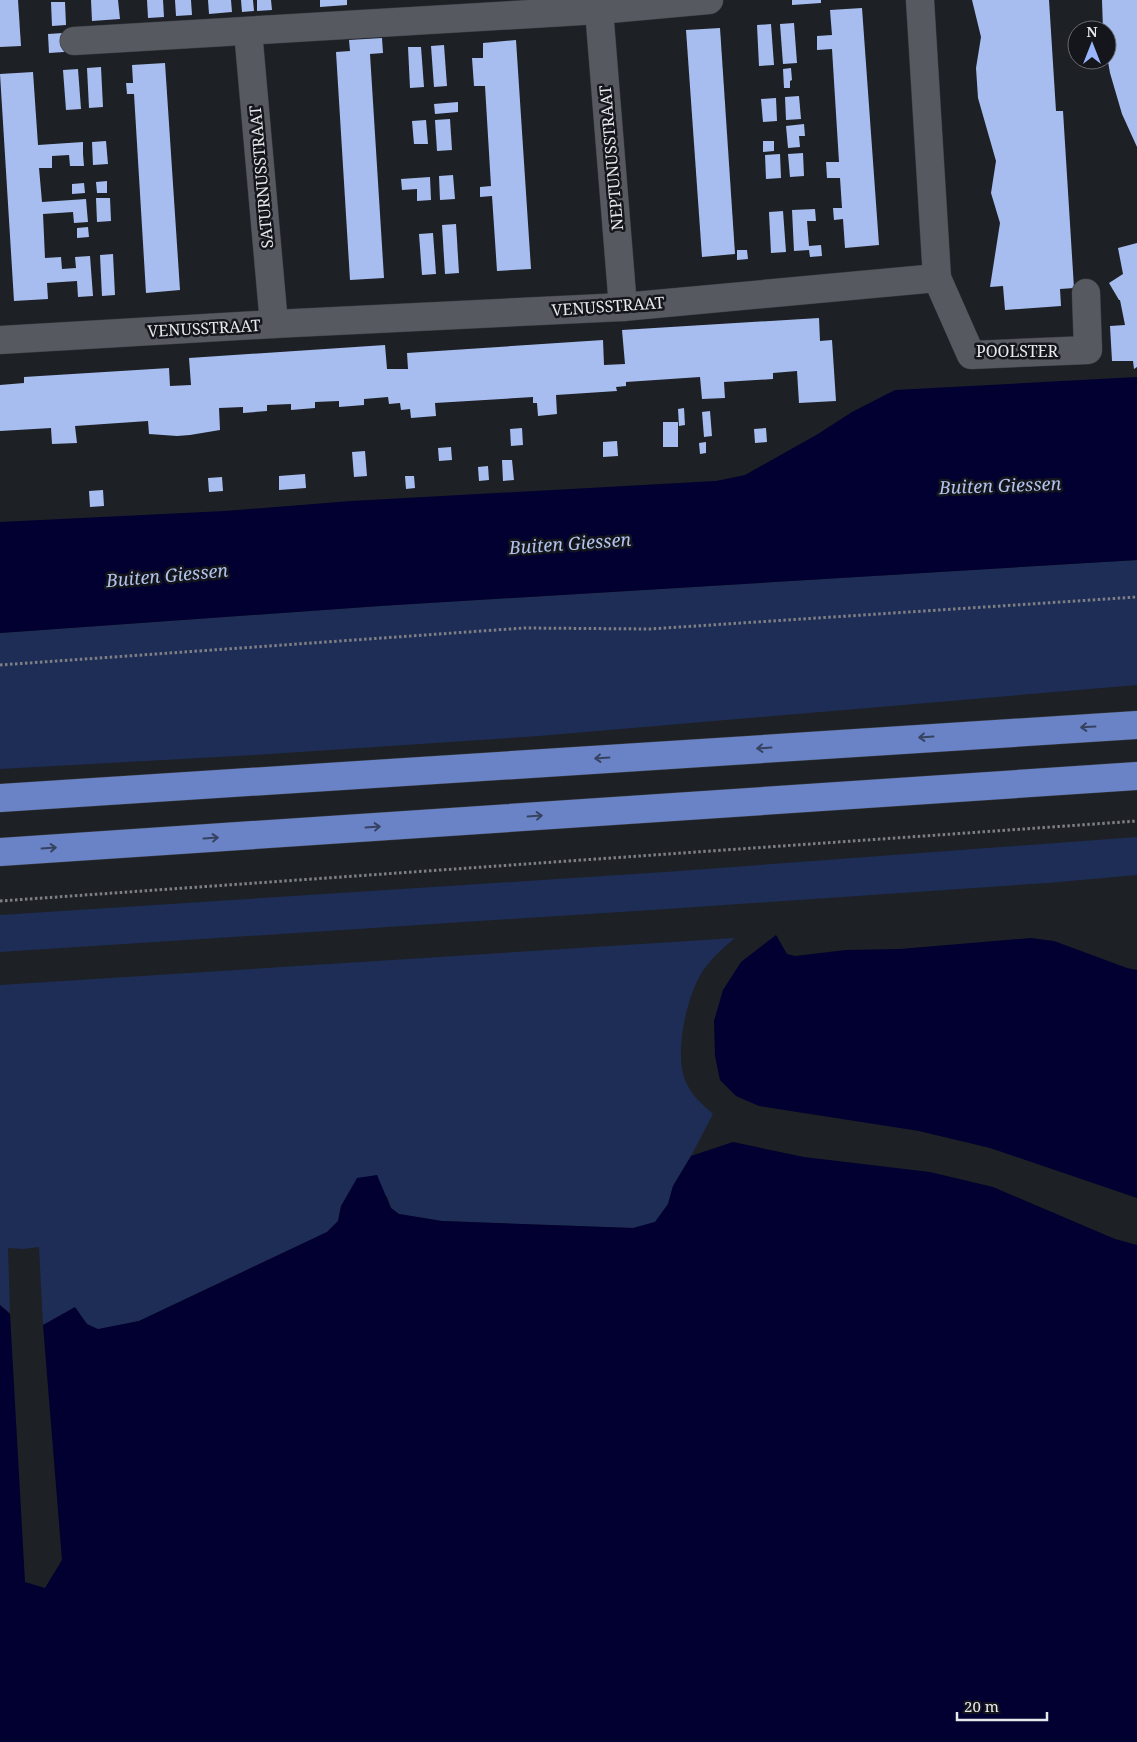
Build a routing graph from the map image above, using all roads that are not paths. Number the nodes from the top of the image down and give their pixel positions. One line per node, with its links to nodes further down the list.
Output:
1 (709, 0): 3 (street)
2 (920, 0): 6 (street)
3 (598, 10): 4 (street); 8 (street, NEPTUNUSSTRAAT)
4 (248, 31): 5 (street); 9 (street, SATURNUSSTRAAT)
5 (74, 40)
6 (938, 278): 7 (street, POOLSTER); 8 (street, VENUSSTRAAT)
7 (1086, 293)
8 (623, 307): 9 (street, VENUSSTRAAT)
9 (274, 324): 10 (street, VENUSSTRAAT)
10 (0, 340)
11 (1137, 725): 13 (highway, one-way to 13)
12 (1137, 776): 14 (highway, one-way to 12)
13 (0, 798)
14 (0, 852)

